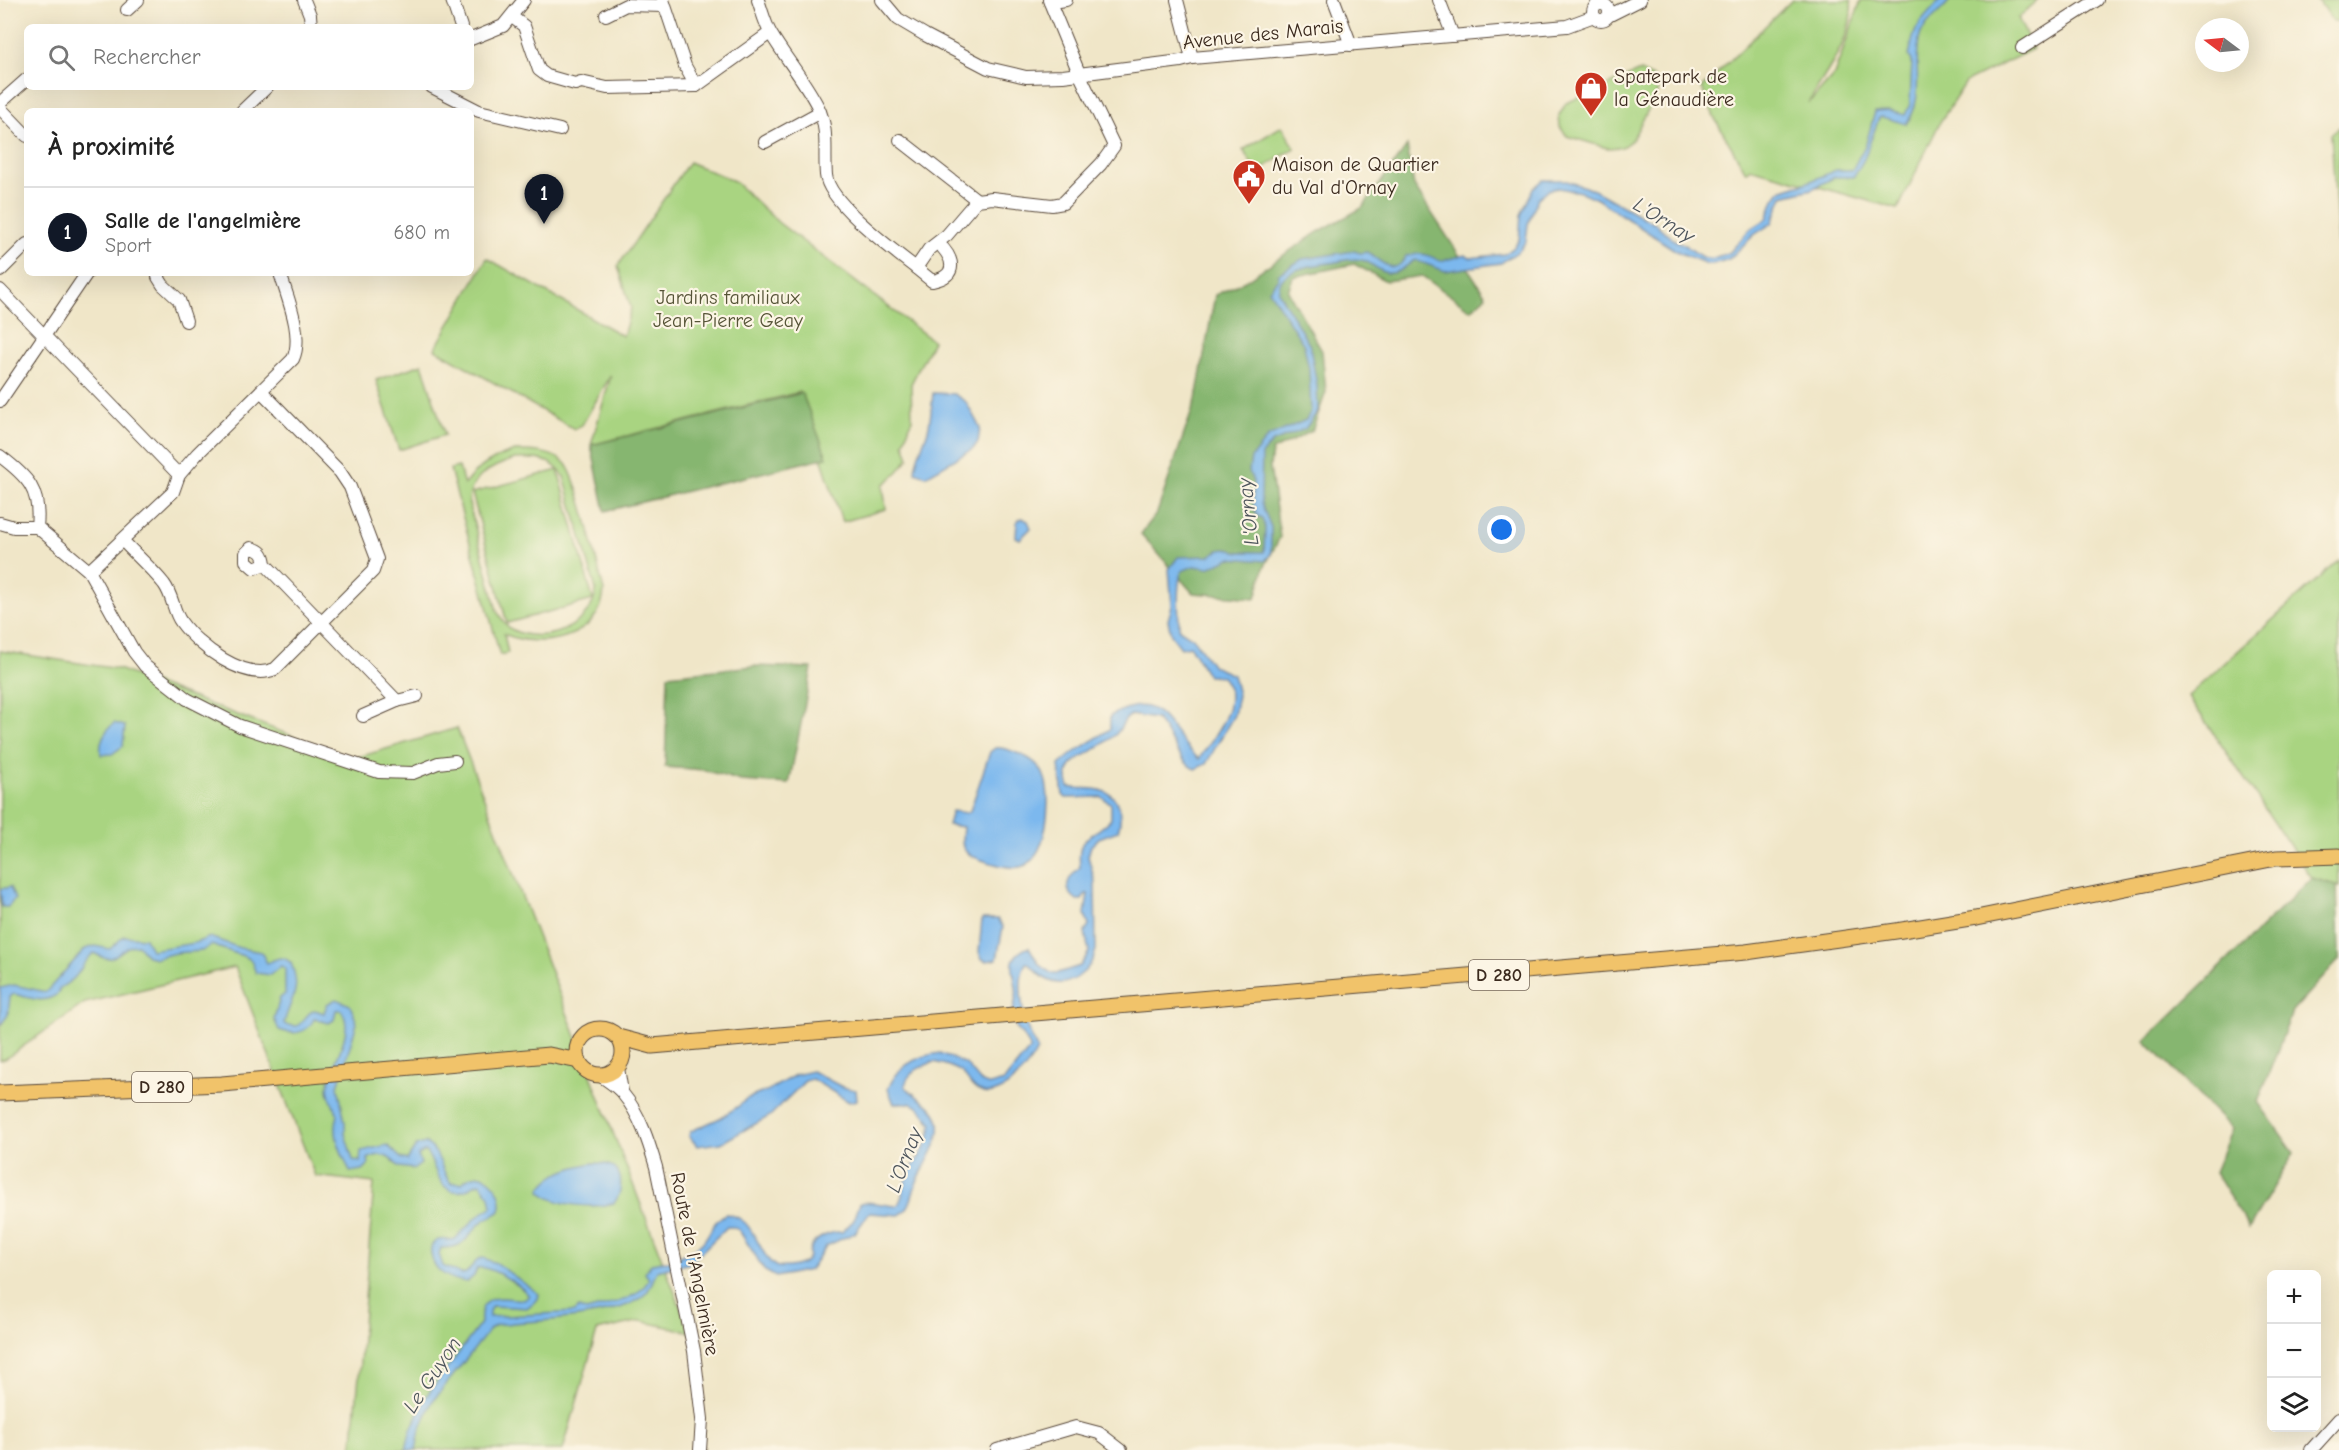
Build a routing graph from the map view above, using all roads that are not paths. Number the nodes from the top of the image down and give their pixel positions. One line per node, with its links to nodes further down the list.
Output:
1 (138, 0): 16 (street)
2 (304, 0): 19 (street)
3 (452, 0): 20 (street)
4 (524, 0): 18 (street)
5 (758, 0): 21 (street)
6 (882, 0): 27 (street, Avenue des Marais)
7 (1066, 0): 12 (street)
8 (1177, 0): 26 (street)
9 (1334, 0): 24 (street)
10 (1439, 0): 22 (street)
11 (2097, 0): 25 (street)
12 (1049, 1): 27 (street)
13 (1638, 2): 15 (street, Avenue des Marais)
14 (664, 3): 17 (street); 29 (street)
15 (1600, 7): 22 (street, Avenue des Marais)
16 (127, 9)
17 (606, 15)
18 (512, 17): 23 (street); 29 (street)
19 (311, 24)
20 (460, 24)
21 (770, 33): 29 (street); 37 (street)
22 (1453, 36): 24 (street, Avenue des Marais)
23 (474, 38)
24 (1351, 45): 26 (street, Avenue des Marais)
25 (2022, 48)
26 (1192, 58): 27 (street, Avenue des Marais)
27 (1079, 74): 42 (street)
28 (24, 82): 32 (street)
29 (696, 86)
30 (264, 90): 34 (street)
31 (438, 90): 35 (street)
32 (0, 103)
33 (0, 108): 39 (street)
34 (245, 108)
35 (473, 108)
36 (474, 108): 38 (street)
37 (820, 112): 41 (street); 45 (street)
38 (560, 130)
39 (24, 133)
40 (900, 140): 42 (street)
41 (765, 142)
42 (977, 200): 43 (street)
43 (938, 243): 45 (street); 45 (street)
44 (24, 247): 46 (street)
45 (916, 268)
46 (0, 271)
47 (85, 276): 52 (street)
48 (158, 276): 51 (street)
49 (281, 276): 53 (street)
50 (0, 290): 52 (street)
51 (186, 321)
52 (44, 334): 54 (street); 56 (street)
53 (261, 391): 56 (street); 62 (street)
54 (0, 400)
55 (0, 456): 58 (street)
56 (179, 476): 59 (street)
57 (0, 523): 58 (street)
58 (37, 527): 61 (street)
59 (123, 541): 61 (street); 62 (street)
60 (265, 564): 62 (street)
61 (89, 571): 66 (street)
62 (323, 622): 64 (street)
63 (417, 696): 64 (street)
64 (397, 701): 65 (street)
65 (363, 716)
66 (454, 761)
67 (2339, 856): 70 (main road, D 280)
68 (618, 1037): 69 (main road); 70 (main road, D 280); 73 (main road)
69 (580, 1042): 71 (main road, D 280); 72 (main road)
70 (652, 1046): 73 (main road, D 280)
71 (549, 1055): 72 (main road, D 280); 76 (main road, D 280)
72 (579, 1060): 74 (main road)
73 (620, 1064): 74 (main road); 75 (street, Route de l'Angelmière)
74 (601, 1076): 75 (street, Route de l'Angelmière)
75 (622, 1092): 78 (street, Route de l'Angelmière)
76 (0, 1093)
77 (2339, 1419): 81 (street)
78 (700, 1450)
79 (997, 1450): 80 (street)
80 (1121, 1450)
81 (2311, 1450)

